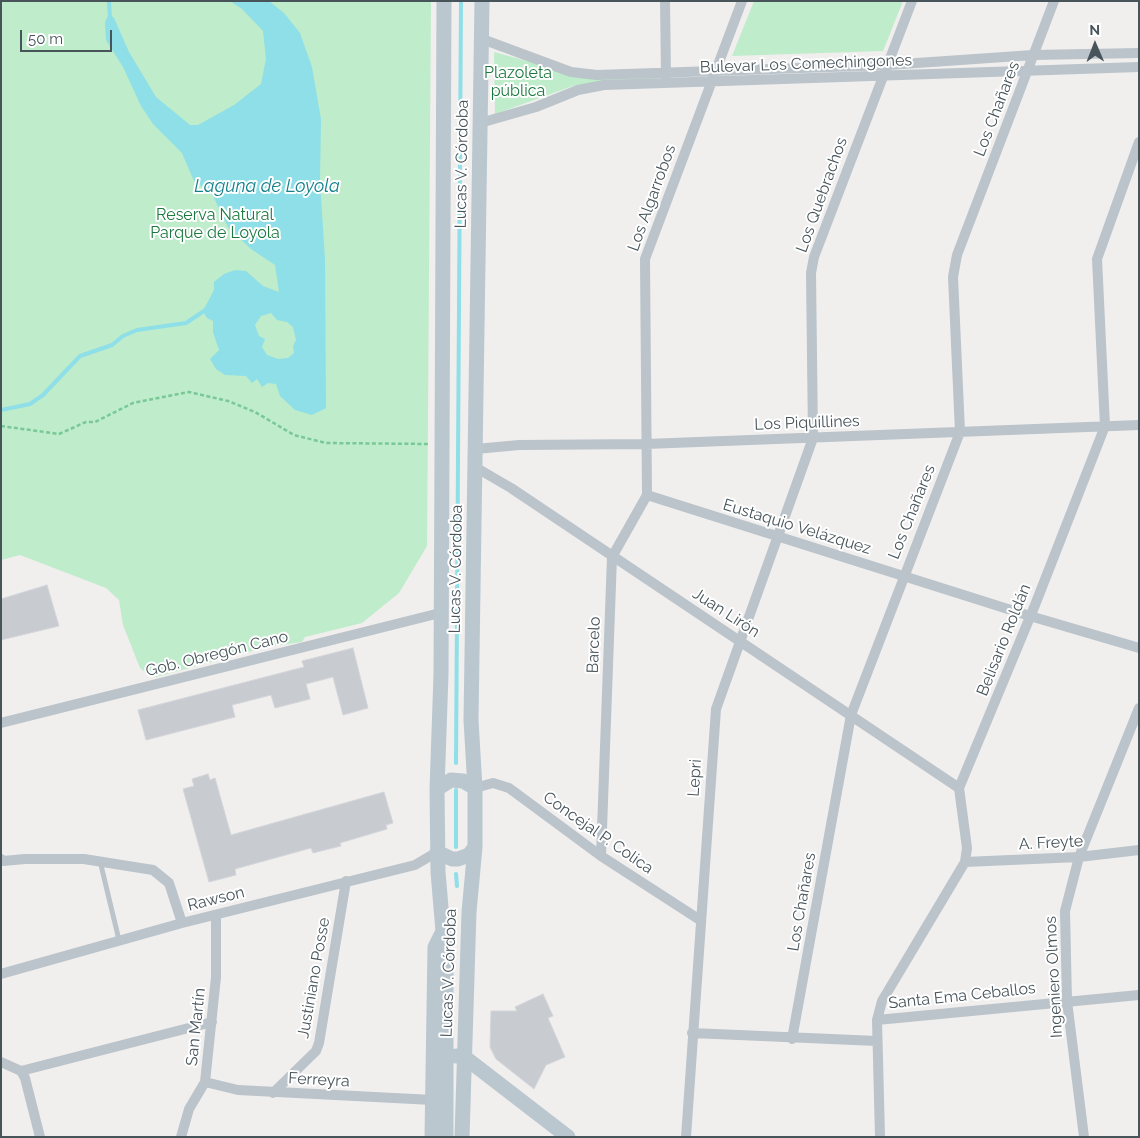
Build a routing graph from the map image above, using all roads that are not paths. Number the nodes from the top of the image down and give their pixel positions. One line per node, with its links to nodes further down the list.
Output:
1 (444, 1): 32 (main road, Lucas V. Córdoba)
2 (482, 1): 8 (main road, Lucas V. Córdoba)
3 (489, 1): 8 (street)
4 (665, 1): 15 (street)
5 (742, 1): 13 (street, Los Algarrobos)
6 (912, 1): 11 (street, Los Quebrachos)
7 (1054, 1): 10 (street, Los Chañares)
8 (482, 39): 15 (street, Bulevar Los Comechingones); 19 (main road, Lucas V. Córdoba)
9 (1139, 53): 10 (street, Bulevar Los Comechingones)
10 (1033, 56): 11 (street, Bulevar Los Comechingones); 14 (street, Los Chañares)
11 (888, 65): 13 (street, Bulevar Los Comechingones); 16 (street, Los Quebrachos)
12 (1139, 67): 14 (street, Bulevar Los Comechingones)
13 (715, 70): 15 (street, Bulevar Los Comechingones); 17 (street, Los Algarrobos)
14 (1028, 70): 16 (street, Bulevar Los Comechingones); 23 (street, Los Chañares)
15 (666, 72): 18 (street)
16 (882, 76): 17 (street, Bulevar Los Comechingones); 24 (street, Los Quebrachos)
17 (712, 82): 18 (street, Bulevar Los Comechingones); 25 (street, Los Algarrobos)
18 (666, 84): 19 (street, Bulevar Los Comechingones)
19 (480, 123): 26 (main road, Lucas V. Córdoba)
20 (1139, 142): 22 (street, Belisario Roldán)
21 (1139, 425): 22 (street, Los Piquillines)
22 (1105, 426): 23 (street, Los Piquillines); 33 (street, Belisario Roldán)
23 (960, 432): 24 (street, Los Piquillines); 31 (street, Los Chañares)
24 (813, 438): 25 (street, Los Piquillines); 29 (street, Lepri)
25 (646, 444): 26 (street, Los Piquillines); 28 (street)
26 (476, 449): 27 (main road, Lucas V. Córdoba)
27 (475, 467): 30 (street, Juan Lirón); 39 (main road, Lucas V. Córdoba)
28 (647, 495): 29 (street, Eustaquio Velázquez); 30 (street, Barcelo)
29 (777, 537): 31 (street, Eustaquio Velázquez); 34 (street, Lepri)
30 (612, 557): 34 (street, Juan Lirón); 45 (street, Barcelo)
31 (903, 576): 33 (street, Eustaquio Velázquez); 37 (street, Los Chañares)
32 (440, 613): 38 (street, Gob. Obregón Cano); 41 (main road, Lucas V. Córdoba)
33 (1030, 616): 35 (street, Eustaquio Velázquez); 40 (street, Belisario Roldán)
34 (740, 640): 37 (street, Juan Lirón); 52 (street, Lepri)
35 (1139, 648)
36 (1139, 708): 46 (street, Ingeniero Olmos)
37 (850, 715): 40 (street, Juan Lirón); 62 (street, Los Chañares)
38 (1, 723)
39 (475, 788): 41 (main road); 42 (main road, Lucas V. Córdoba); 45 (street, Concejal P. Colica)
40 (959, 788): 49 (street)
41 (437, 789): 44 (main road, Lucas V. Córdoba)
42 (475, 847): 44 (main road); 65 (main road, Lucas V. Córdoba)
43 (1139, 850): 46 (street, A. Freyte)
44 (438, 852): 50 (street, Rawson); 54 (main road, Lucas V. Córdoba)
45 (601, 856): 52 (street, Concejal P. Colica)
46 (1079, 857): 49 (street, A. Freyte); 58 (street, Ingeniero Olmos)
47 (1, 859): 48 (street)
48 (100, 861): 53 (street); 55 (lane)
49 (965, 862): 59 (street)
50 (346, 882): 51 (street, Rawson); 69 (street, Justiniano Posse)
51 (216, 915): 53 (street, Rawson); 60 (street, San Martín)
52 (700, 920): 61 (street, Lepri)
53 (182, 923): 55 (street, Rawson)
54 (442, 931): 64 (main road, Lucas V. Córdoba); 70 (main road, Lucas V. Córdoba)
55 (119, 940): 56 (street, Rawson)
56 (1, 974)
57 (1139, 994): 58 (street, Santa Ema Ceballos)
58 (1067, 1001): 59 (street, Santa Ema Ceballos); 79 (street, Ingeniero Olmos)
59 (877, 1020): 63 (street)
60 (212, 1022): 67 (street); 68 (street, San Martín)
61 (692, 1033): 62 (street); 77 (street, Lepri)
62 (792, 1039): 63 (street)
63 (877, 1041): 78 (street)
64 (447, 1056): 65 (main road); 74 (main road, Lucas V. Córdoba)
65 (463, 1056): 75 (main road, Lucas V. Córdoba); 76 (main road)
66 (1, 1062): 67 (street)
67 (21, 1071): 71 (street)
68 (204, 1082): 69 (street, Ferreyra); 72 (street, San Martín)
69 (273, 1093): 70 (street, Ferreyra)
70 (433, 1100): 73 (main road, Lucas V. Córdoba)
71 (40, 1137)
72 (181, 1137)
73 (432, 1137)
74 (446, 1137)
75 (462, 1137)
76 (568, 1137)
77 (686, 1137)
78 (880, 1137)
79 (1084, 1137)

